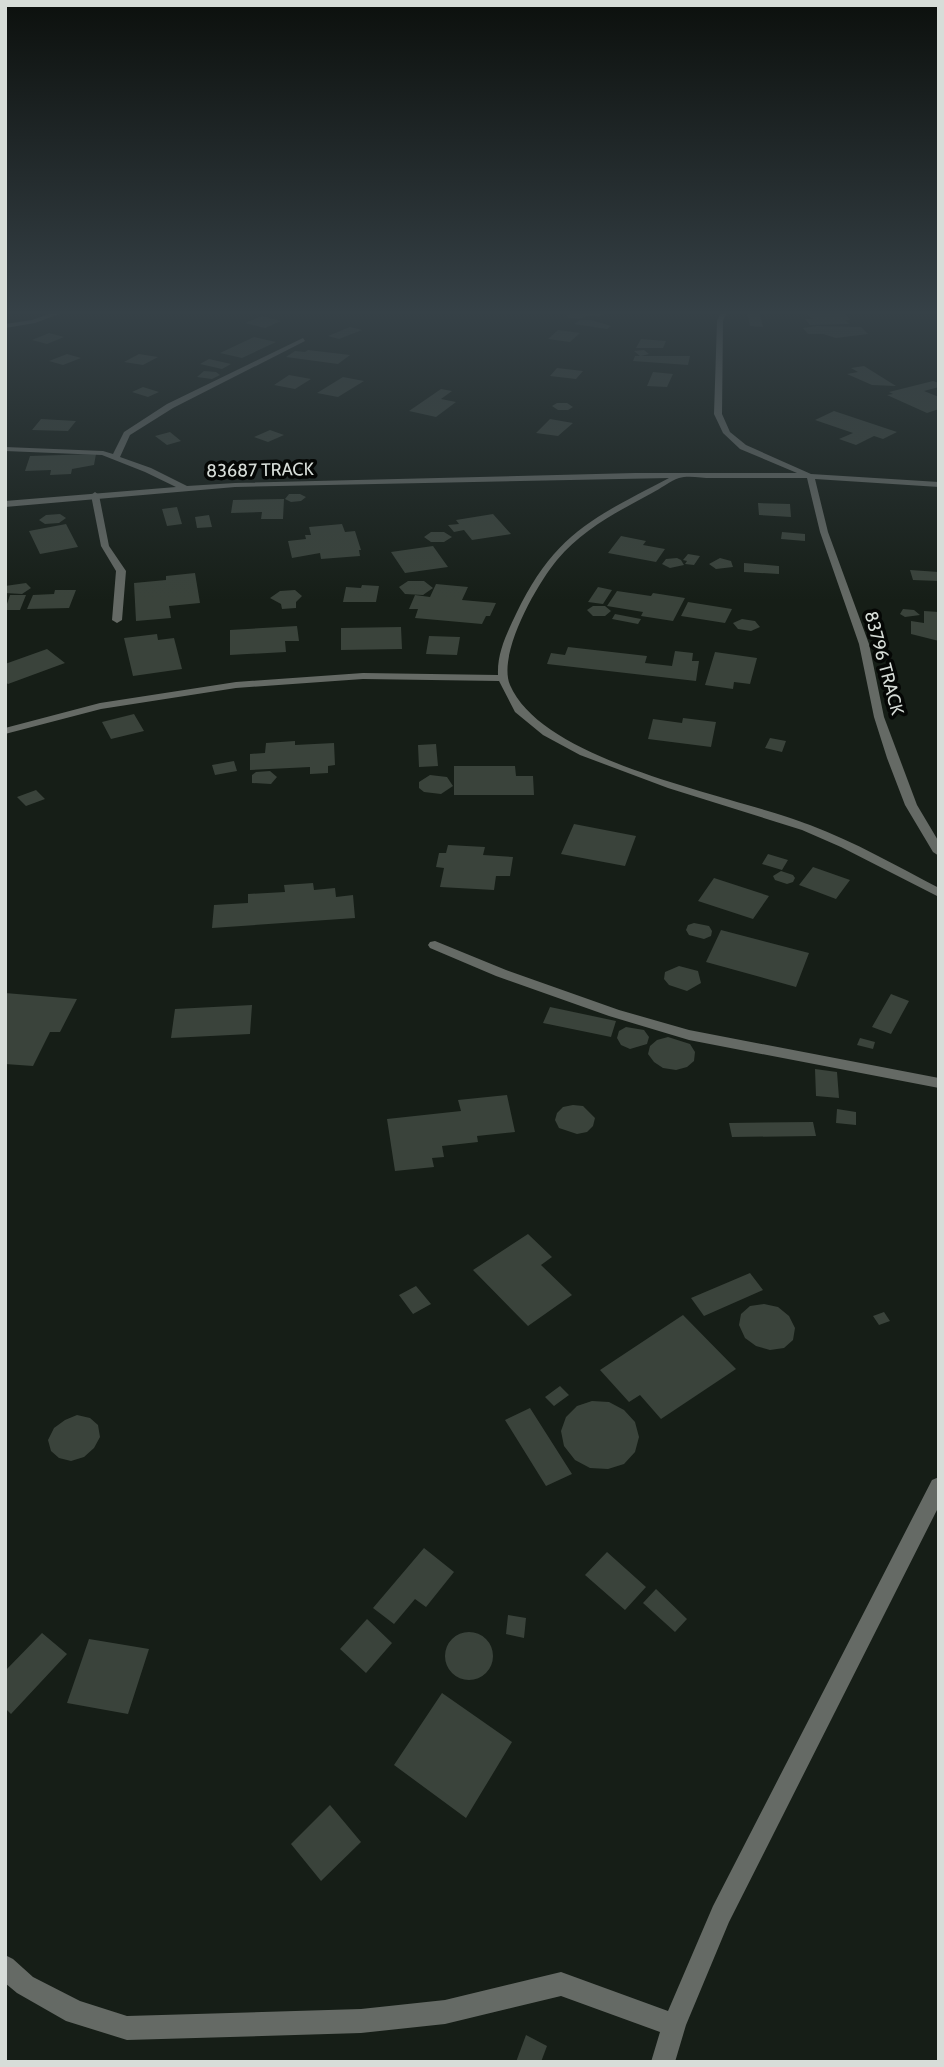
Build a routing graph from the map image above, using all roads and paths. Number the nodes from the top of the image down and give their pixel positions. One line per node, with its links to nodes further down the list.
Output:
1 (166, 408): 4 (street)
2 (718, 408): 6 (street)
3 (5, 449): 4 (street)
4 (116, 456): 8 (street)
5 (680, 475): 6 (street, 83687 TRACK); 8 (street, 83687 TRACK); 12 (street)
6 (810, 476): 7 (street, 83687 TRACK); 14 (street, 83796 TRACK)
7 (939, 485)
8 (184, 488): 9 (street, 83687 TRACK)
9 (95, 495): 10 (street, 83687 TRACK); 11 (street)
10 (5, 504)
11 (117, 620)
12 (503, 678): 13 (street); 17 (street)
13 (5, 731)
14 (925, 829): 15 (street); 16 (street, 83796 TRACK)
15 (939, 830)
16 (939, 852)
17 (939, 893)
18 (435, 945): 19 (street)
19 (939, 1083)
20 (939, 1486): 22 (street)
21 (5, 1967): 22 (street)
22 (674, 2025): 23 (street)
23 (663, 2062)

